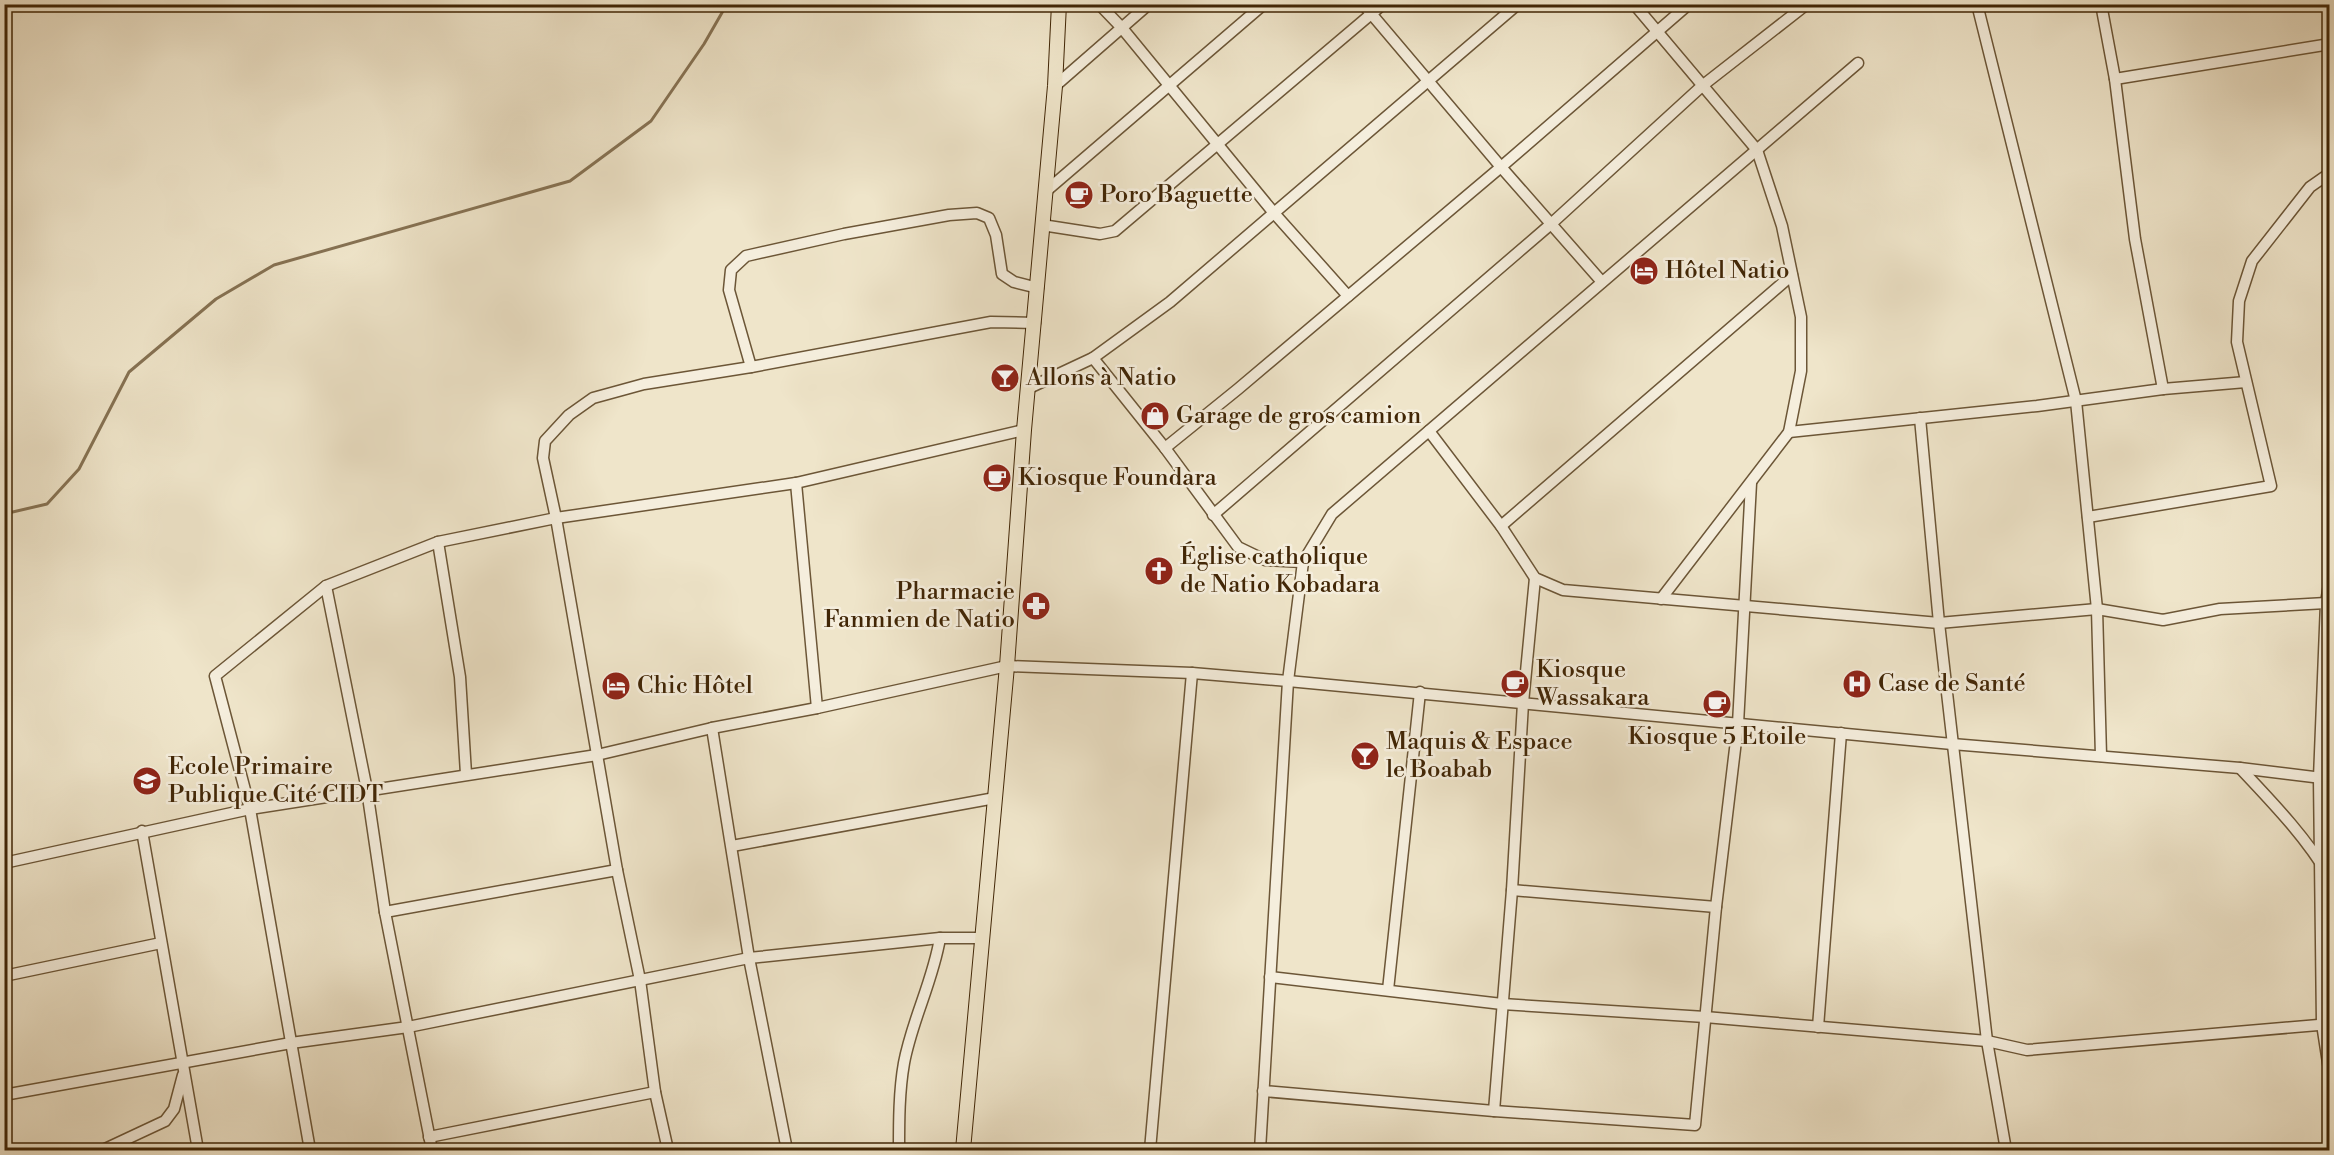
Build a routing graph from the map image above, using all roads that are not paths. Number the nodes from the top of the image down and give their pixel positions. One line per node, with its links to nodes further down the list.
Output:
1 (1059, 4): 20 (main road)
2 (1099, 4): 14 (street)
3 (1149, 4): 14 (street)
4 (1264, 4): 21 (street)
5 (1363, 4): 13 (street)
6 (1383, 4): 13 (street)
7 (1518, 4): 19 (street)
8 (1634, 4): 15 (street)
9 (1689, 4): 15 (street)
10 (1807, 4): 22 (street)
11 (1977, 4): 41 (street)
12 (2101, 4): 18 (street)
13 (1372, 15): 19 (street); 23 (street)
14 (1122, 28): 20 (street); 21 (street)
15 (1656, 31): 22 (street); 25 (street)
16 (2330, 44): 18 (street)
17 (1858, 63): 24 (street)
18 (2115, 79): 40 (street)
19 (1430, 81): 25 (street); 28 (street)
20 (1055, 86): 27 (main road)
21 (1168, 86): 23 (street); 27 (street)
22 (1702, 86): 24 (street); 29 (street)
23 (1219, 144): 28 (street); 30 (street)
24 (1757, 150): 31 (street); 32 (street)
25 (1501, 167): 29 (street); 34 (street)
26 (2330, 173): 38 (street)
27 (1045, 192): 30 (main road)
28 (1274, 213): 34 (street); 36 (street)
29 (1551, 224): 32 (street); 49 (street)
30 (1042, 225): 33 (main road)
31 (1792, 275): 45 (street); 52 (street)
32 (1602, 282): 44 (street)
33 (1038, 288): 35 (main road); 37 (street)
34 (1348, 296): 46 (street)
35 (1035, 323): 37 (street); 39 (main road)
36 (1093, 358): 39 (street); 46 (street)
37 (751, 367): 51 (street)
38 (2246, 382): 40 (street); 50 (street)
39 (1029, 388): 43 (main road)
40 (2163, 389): 41 (street)
41 (2076, 401): 42 (street); 50 (street)
42 (1920, 418): 45 (street); 62 (street)
43 (1024, 430): 47 (street); 63 (main road)
44 (1429, 430): 52 (street); 54 (street)
45 (1789, 432): 48 (street)
46 (1165, 448): 49 (street)
47 (796, 483): 51 (street); 68 (street)
48 (1751, 483): 58 (street); 60 (street)
49 (1213, 515): 54 (street)
50 (2088, 518): 61 (street)
51 (556, 519): 53 (street); 73 (street)
52 (1501, 526): 55 (street)
53 (438, 542): 57 (street); 76 (street)
54 (1303, 562): 65 (street)
55 (1534, 578): 58 (street); 67 (street)
56 (2330, 578): 59 (street)
57 (326, 586): 78 (street); 80 (street)
58 (1661, 599): 60 (street)
59 (2326, 603): 61 (street); 77 (street)
60 (1743, 606): 62 (street); 69 (street)
61 (2097, 609): 62 (street); 74 (street)
62 (1939, 623): 72 (street)
63 (1007, 666): 64 (street); 68 (street); 79 (main road)
64 (1192, 673): 65 (street); 120 (street)
65 (1288, 681): 66 (street); 95 (street)
66 (1420, 692): 67 (street); 97 (street)
67 (1523, 703): 69 (street); 87 (street)
68 (817, 708): 70 (street)
69 (1738, 724): 71 (street); 88 (street)
70 (712, 728): 73 (street); 82 (street)
71 (1841, 733): 72 (street); 102 (street)
72 (1952, 744): 74 (street); 103 (street)
73 (597, 755): 76 (street); 85 (street)
74 (2101, 756): 75 (street)
75 (2240, 768): 77 (street); 83 (street)
76 (466, 774): 78 (street)
77 (2324, 779): 83 (street)
78 (367, 790): 80 (street); 89 (street)
79 (995, 798): 82 (street); 91 (main road)
80 (250, 809): 81 (street); 104 (street)
81 (142, 831): 84 (street); 92 (street)
82 (732, 846): 93 (street)
83 (2320, 862): 86 (street); 100 (street)
84 (4, 863)
85 (617, 870): 89 (street); 96 (street)
86 (2330, 878)
87 (1512, 890): 88 (street); 98 (street)
88 (1716, 907): 99 (street)
89 (385, 912): 101 (street)
90 (940, 938): 91 (street); 93 (street); 118 (street)
91 (982, 938): 119 (main road)
92 (161, 944): 94 (street); 105 (street)
93 (749, 958): 96 (street); 117 (street)
94 (4, 976)
95 (1270, 977): 97 (street); 107 (street)
96 (639, 980): 101 (street); 108 (street)
97 (1388, 990): 98 (street)
98 (1502, 1004): 99 (street); 110 (street)
99 (1705, 1017): 102 (street); 110 (street)
100 (2326, 1024): 103 (street); 106 (street)
101 (408, 1027): 104 (street); 111 (street)
102 (1818, 1027): 103 (street)
103 (1987, 1041): 122 (street)
104 (291, 1043): 105 (street); 114 (street)
105 (183, 1067): 109 (street); 112 (street); 113 (street)
106 (2330, 1076)
107 (1263, 1091): 110 (street); 121 (street)
108 (655, 1092): 111 (street); 116 (street)
109 (4, 1095)
110 (1494, 1111)
111 (429, 1137): 115 (street)
112 (103, 1150)
113 (198, 1150)
114 (310, 1150)
115 (432, 1150)
116 (668, 1150)
117 (787, 1150)
118 (899, 1150)
119 (963, 1150)
120 (1150, 1150)
121 (1260, 1150)
122 (2006, 1150)

